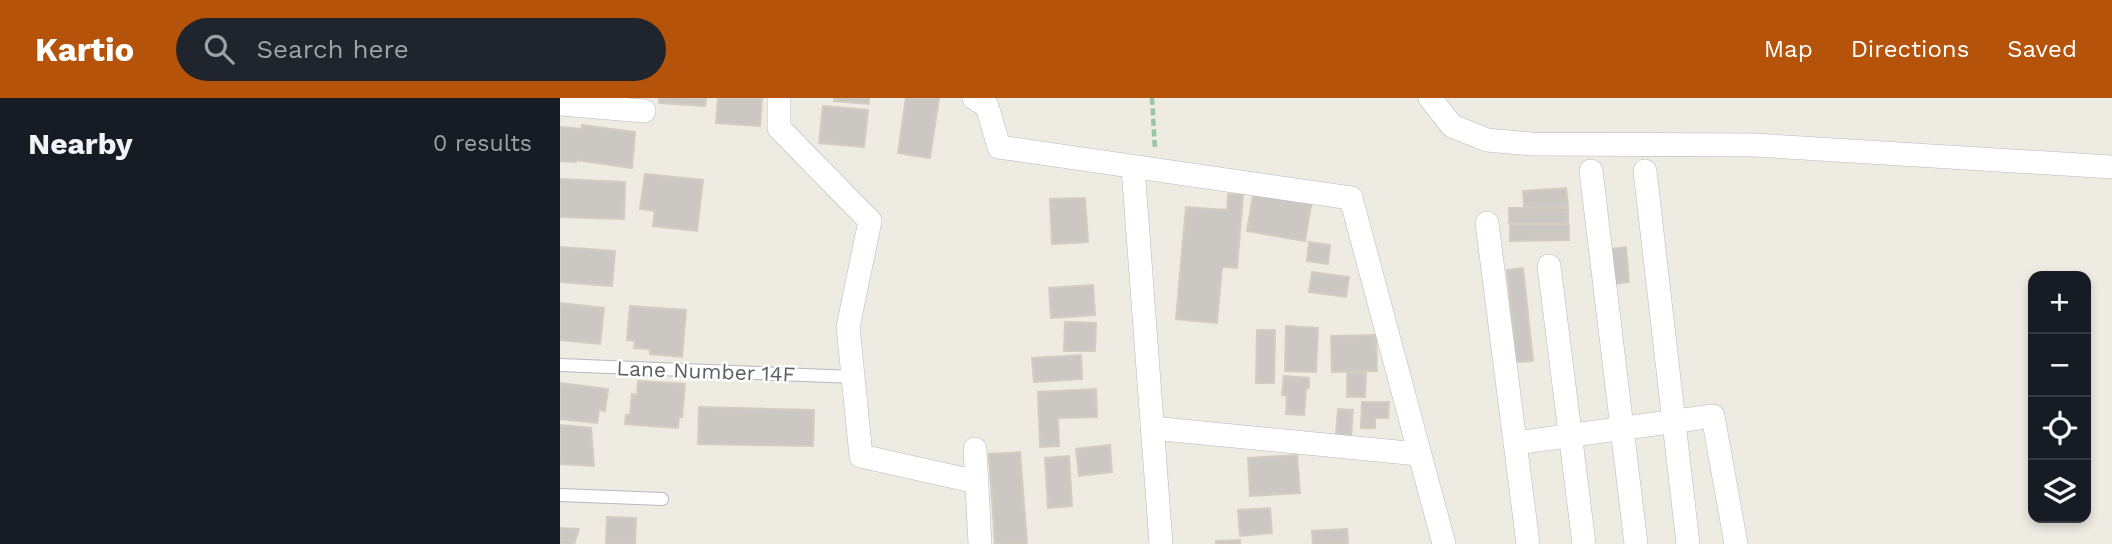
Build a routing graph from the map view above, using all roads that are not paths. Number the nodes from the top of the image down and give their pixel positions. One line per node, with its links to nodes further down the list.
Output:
1 (779, 98): 13 (street)
2 (1430, 98): 7 (street)
3 (983, 101): 6 (street)
4 (560, 104): 5 (street)
5 (644, 111)
6 (1133, 167): 15 (street); 20 (street)
7 (2112, 167)
8 (1591, 171): 16 (street)
9 (1645, 171): 14 (street)
10 (1487, 223): 18 (street)
11 (1549, 266): 17 (street)
12 (560, 365): 13 (lane, Lane Number 14F)
13 (853, 377): 21 (street)
14 (1676, 421): 16 (street); 30 (street); 31 (street)
15 (1152, 428): 20 (street); 25 (street)
16 (1621, 428): 17 (street); 29 (street)
17 (1570, 436): 18 (street); 28 (street)
18 (1515, 443): 27 (street)
19 (975, 449): 21 (street)
20 (1418, 454): 26 (street)
21 (977, 482): 24 (street)
22 (560, 495): 23 (lane)
23 (662, 499)
24 (980, 544)
25 (1161, 544)
26 (1444, 544)
27 (1528, 544)
28 (1584, 544)
29 (1636, 544)
30 (1688, 544)
31 (1736, 544)

